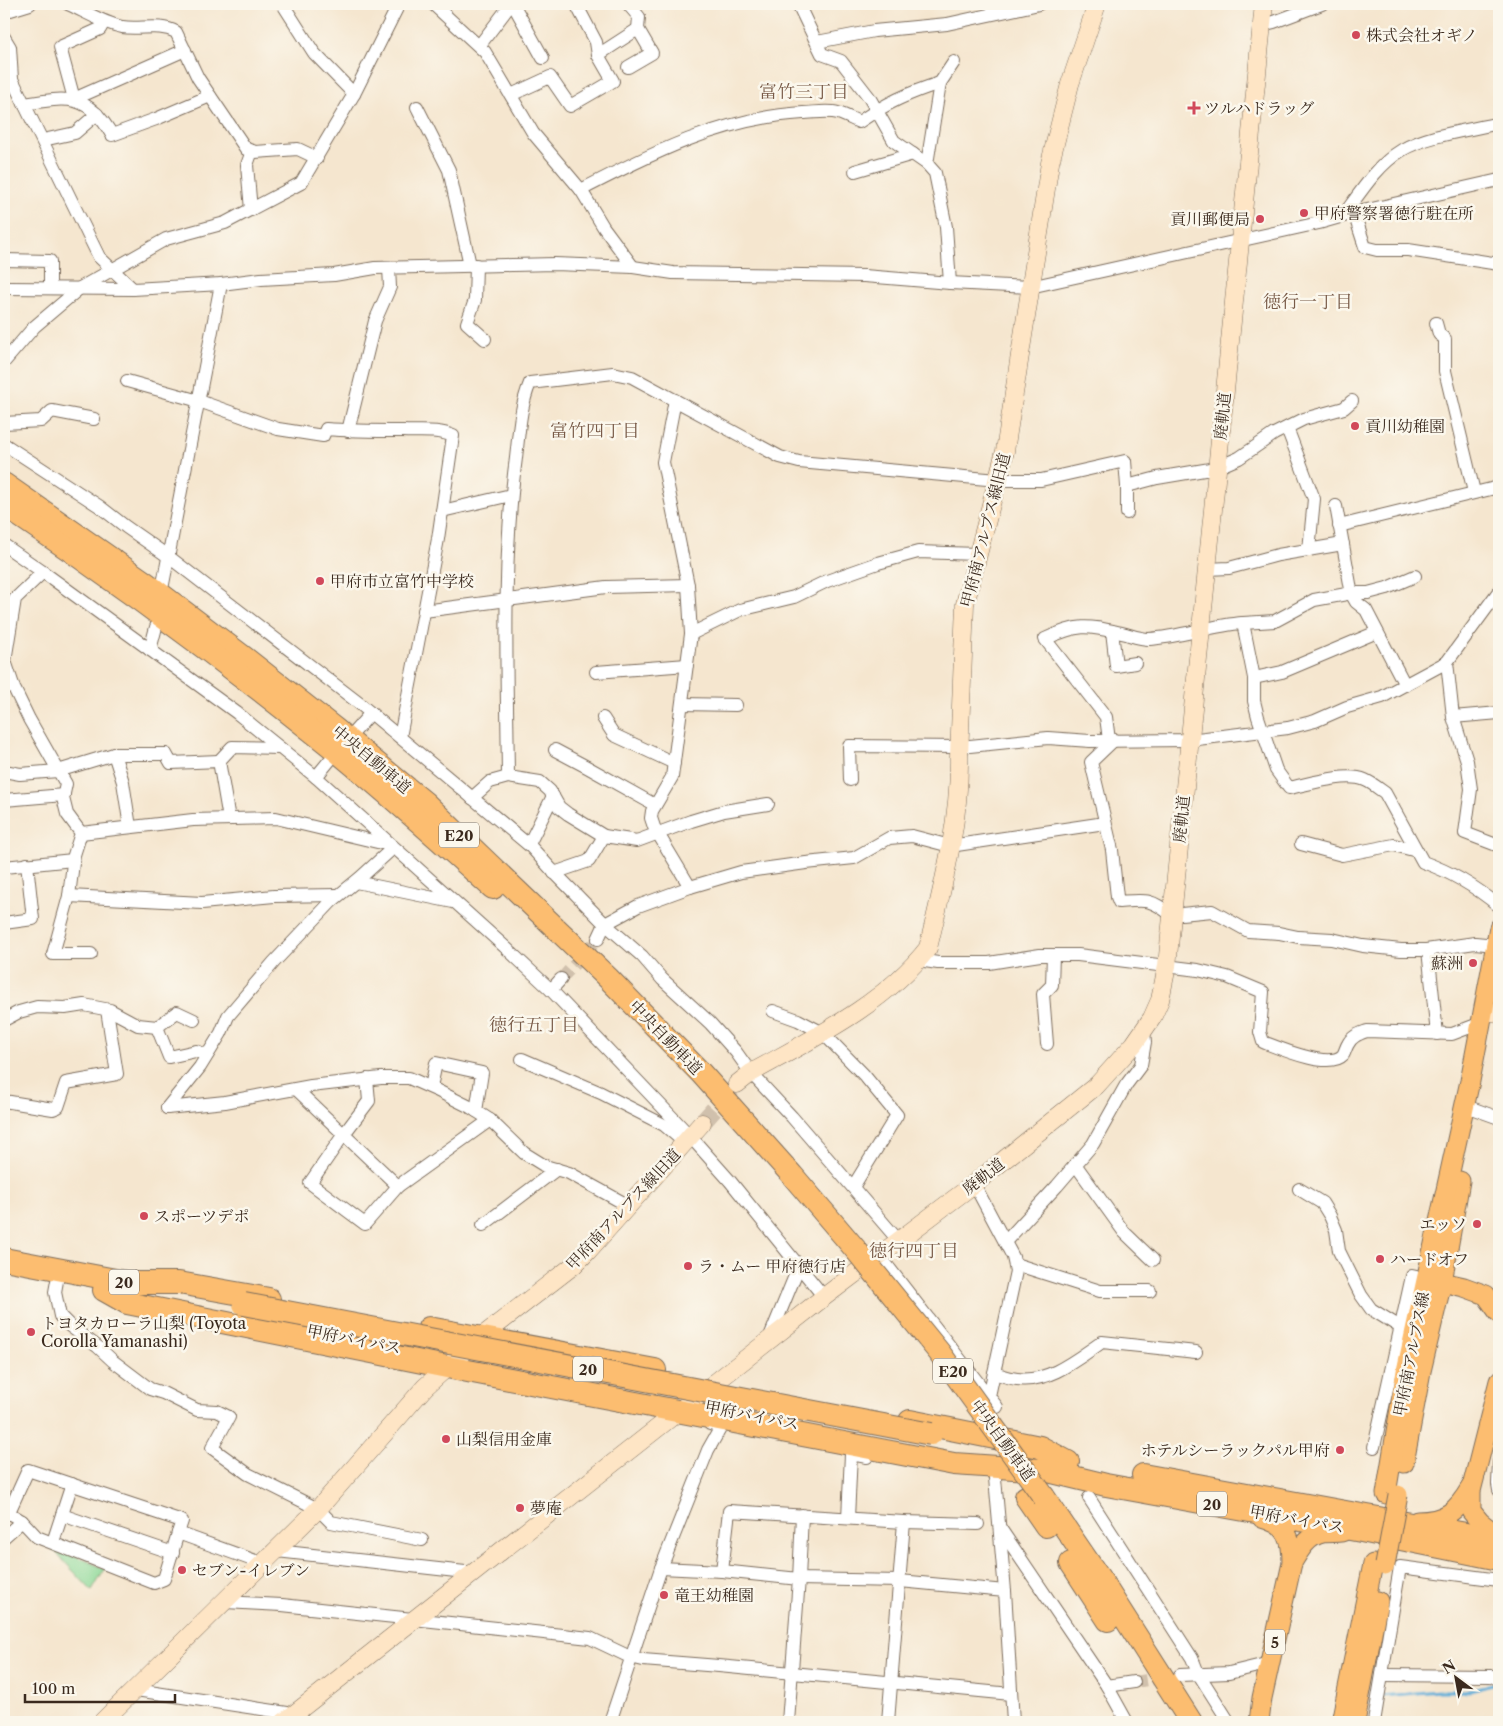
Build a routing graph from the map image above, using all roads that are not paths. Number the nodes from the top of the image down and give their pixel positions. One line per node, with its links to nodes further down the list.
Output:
1 (30, 4): 14 (street)
2 (68, 4): 15 (street)
3 (399, 4): 27 (street)
4 (433, 4): 20 (street)
5 (512, 4): 20 (street); 23 (street)
6 (576, 4): 22 (street)
7 (628, 4): 17 (street)
8 (798, 4): 19 (street)
9 (1040, 4): 19 (street)
10 (1264, 4): 16 (street, 廃軌道)
11 (1322, 4): 16 (street)
12 (284, 6): 27 (street)
13 (1092, 6): 55 (street, 甲府南アルプス線旧道)
14 (4, 12)
15 (104, 22): 21 (street); 30 (street)
16 (1262, 24): 46 (street, 廃軌道)
17 (638, 29): 22 (street); 25 (street)
18 (4, 37): 31 (street)
19 (817, 42): 33 (street)
20 (479, 46): 28 (street)
21 (185, 50): 29 (street); 30 (street)
22 (598, 54): 28 (street)
23 (543, 58)
24 (954, 62): 26 (street)
25 (628, 67)
26 (940, 82): 33 (street); 40 (street)
27 (354, 94): 39 (street)
28 (511, 95): 43 (street)
29 (210, 96): 34 (street); 37 (street)
30 (74, 99): 31 (street); 34 (street)
31 (24, 104): 36 (street)
32 (417, 107): 49 (street)
33 (877, 110): 38 (street); 43 (street)
34 (97, 114): 36 (street)
35 (1499, 123): 45 (street)
36 (43, 140): 52 (street)
37 (252, 151): 39 (street); 44 (street)
38 (913, 154): 40 (street); 41 (street)
39 (317, 158): 44 (street)
40 (927, 164): 53 (street)
41 (855, 171)
42 (1499, 180): 45 (street)
43 (581, 190): 50 (street)
44 (251, 210): 52 (street)
45 (1348, 214): 46 (street); 48 (street)
46 (1240, 240): 55 (street); 72 (street, 廃軌道)
47 (4, 260): 57 (street)
48 (1499, 264)
49 (473, 265): 50 (street); 51 (street); 61 (street)
50 (633, 267): 53 (street)
51 (390, 268): 54 (street); 70 (street)
52 (112, 270): 58 (street); 59 (street)
53 (950, 283): 55 (street)
54 (221, 284): 59 (street); 65 (street)
55 (1030, 287): 73 (street, 甲府南アルプス線旧道)
56 (4, 288): 57 (street)
57 (50, 288): 58 (street)
58 (80, 288): 59 (street); 62 (street)
59 (133, 289)
60 (1436, 323): 77 (street)
61 (485, 339)
62 (4, 362)
63 (127, 382): 65 (street)
64 (675, 400): 73 (street); 78 (street); 93 (street)
65 (199, 401): 70 (street); 88 (street)
66 (1352, 401): 69 (street)
67 (94, 419): 68 (street)
68 (4, 423)
69 (1287, 428): 72 (street); 86 (street)
70 (348, 431): 81 (street)
71 (4, 444): 88 (street)
72 (1216, 468): 75 (street); 89 (street, 廃軌道)
73 (998, 480): 75 (street); 87 (street, 甲府南アルプス線旧道)
74 (4, 484): 209 (highway, 中央自動車道 / E20)
75 (1127, 486): 82 (street)
76 (1499, 487): 77 (street)
77 (1474, 492): 83 (street)
78 (511, 495): 81 (street); 96 (street)
79 (4, 504): 209 (highway, 中央自動車道 / E20)
80 (1336, 506): 83 (street)
81 (442, 511): 97 (street)
82 (1126, 513)
83 (1340, 526): 84 (street)
84 (1343, 544): 86 (street); 95 (street)
85 (4, 545): 90 (street)
86 (1309, 550): 89 (street)
87 (977, 554): 103 (street); 122 (street, 甲府南アルプス線旧道)
88 (169, 556): 92 (street); 113 (street)
89 (1207, 569): 100 (street, 廃軌道)
90 (43, 572): 104 (street); 130 (street)
91 (1415, 576): 95 (street)
92 (163, 584)
93 (688, 585): 96 (street); 103 (street)
94 (1499, 591): 105 (street)
95 (1352, 593): 98 (street); 102 (street)
96 (508, 600): 97 (street); 132 (street)
97 (424, 611): 119 (street)
98 (1244, 623): 100 (street); 109 (street)
99 (156, 627): 104 (street)
100 (1202, 630): 101 (street); 121 (street, 廃軌道)
101 (1112, 631): 106 (street); 120 (street)
102 (1377, 632): 109 (street); 110 (street)
103 (691, 634): 107 (street)
104 (150, 650): 123 (street)
105 (1447, 662): 110 (street); 115 (street)
106 (1135, 663)
107 (687, 666): 108 (street); 111 (street)
108 (596, 672)
109 (1254, 678): 118 (street)
110 (1405, 685): 118 (street)
111 (682, 704): 112 (street); 128 (street)
112 (736, 706)
113 (371, 713): 117 (street); 119 (street)
114 (1499, 713): 115 (street)
115 (1453, 717): 150 (street)
116 (603, 718): 128 (street)
117 (355, 731)
118 (1263, 732): 121 (street); 151 (street)
119 (400, 737): 136 (street)
120 (1111, 740): 121 (street); 122 (street); 141 (street)
121 (1189, 740): 162 (street, 廃軌道)
122 (960, 747): 133 (street); 149 (street, 甲府南アルプス線旧道)
123 (280, 748): 127 (street); 131 (street)
124 (555, 750): 139 (street)
125 (114, 754): 127 (street); 130 (street); 142 (street)
126 (330, 760): 131 (street)
127 (219, 761): 140 (street)
128 (674, 763): 139 (street)
129 (4, 771): 130 (street)
130 (58, 771): 134 (street)
131 (316, 777): 148 (street)
132 (508, 777): 135 (street); 136 (street)
133 (850, 780)
134 (64, 795): 137 (street); 144 (street)
135 (553, 796): 145 (street); 146 (street)
136 (472, 798): 146 (street)
137 (4, 800)
138 (768, 804): 143 (street)
139 (655, 805): 143 (street)
140 (229, 819): 142 (street); 148 (street)
141 (1105, 823): 149 (street); 162 (street)
142 (130, 827): 144 (street)
143 (657, 832): 145 (street); 157 (street)
144 (81, 833): 152 (street)
145 (604, 836): 155 (street)
146 (528, 844): 155 (street)
147 (1301, 844): 151 (street)
148 (392, 846): 156 (street); 160 (street)
149 (950, 846): 157 (street); 170 (street, 甲府南アルプス線旧道)
150 (1499, 846)
151 (1417, 851): 161 (street)
152 (73, 860): 153 (street); 159 (street)
153 (27, 864): 154 (street); 163 (street)
154 (4, 867)
155 (554, 873): 164 (street)
156 (356, 882): 158 (street); 160 (street)
157 (690, 887): 164 (street)
158 (338, 895): 159 (street); 185 (street)
159 (69, 896): 168 (street)
160 (453, 902): 174 (street)
161 (1499, 906)
162 (1171, 915): 167 (street); 171 (street, 廃軌道)
163 (4, 923)
164 (605, 924): 166 (street); 187 (street)
165 (1497, 937): 167 (street); 177 (main road, 甲府南アルプス線)
166 (598, 939)
167 (1428, 950): 183 (street)
168 (91, 954)
169 (1053, 955): 170 (street); 171 (street); 184 (street)
170 (918, 960): 182 (street, 甲府南アルプス線旧道)
171 (1167, 966): 181 (street, 廃軌道); 183 (street)
172 (561, 979): 174 (street)
173 (1499, 989): 177 (main road, 甲府南アルプス線)
174 (551, 990): 198 (street)
175 (107, 1010): 178 (street); 180 (street); 191 (street)
176 (773, 1011): 182 (street)
177 (1490, 1015): 183 (street); 192 (main road, 甲府南アルプス線); 216 (main road, 甲府南アルプス線)
178 (4, 1020)
179 (194, 1020): 180 (street)
180 (157, 1027): 185 (street)
181 (1144, 1031): 199 (street); 201 (street, 廃軌道)
182 (823, 1033): 187 (street, 甲府南アルプス線旧道); 203 (street)
183 (1437, 1034)
184 (1047, 1044)
185 (208, 1055): 190 (street)
186 (522, 1059): 198 (street)
187 (744, 1078): 203 (street)
188 (367, 1080): 189 (street); 190 (street); 197 (street)
189 (430, 1087): 193 (street); 193 (street)
190 (296, 1089): 197 (street)
191 (4, 1101)
192 (1474, 1109): 194 (street); 216 (main road, 甲府南アルプス線)
193 (476, 1111): 195 (street)
194 (1499, 1118)
195 (490, 1120): 200 (street); 202 (street)
196 (702, 1123): 198 (street, 甲府南アルプス線旧道)
197 (344, 1134): 202 (street); 202 (street)
198 (687, 1139): 205 (street, 甲府南アルプス線旧道); 214 (street)
199 (1075, 1164): 208 (street); 212 (street)
200 (557, 1169): 205 (street); 206 (street)
201 (974, 1184): 207 (street, 廃軌道); 208 (street)
202 (398, 1186)
203 (853, 1187): 207 (street)
204 (1299, 1189): 224 (street)
205 (628, 1206): 225 (street, 甲府南アルプス線旧道)
206 (482, 1225)
207 (898, 1240): 210 (street, 廃軌道)
208 (1005, 1242): 213 (street)
209 (850, 1254): 243 (highway, 中央自動車道 / E20)
210 (879, 1255): 221 (street, 廃軌道); 229 (street)
211 (4, 1259): 218 (highway, 甲府バイパス / 20)
212 (1153, 1260)
213 (1015, 1264): 220 (street); 229 (street)
214 (799, 1266): 221 (street); 226 (street)
215 (4, 1272): 217 (highway, 甲府バイパス / 20)
216 (1434, 1280): 223 (main road); 224 (street); 266 (main road, 甲府南アルプス線, bridge)
217 (57, 1281): 219 (highway, 甲府バイパス / 20); 244 (street)
218 (127, 1283): 222 (highway, 甲府バイパス / 20); 225 (highway)
219 (104, 1290): 222 (highway, 甲府バイパス / 20); 228 (highway)
220 (1150, 1291)
221 (824, 1297): 226 (street, 廃軌道)
222 (243, 1311): 233 (highway, 甲府バイパス / 20)
223 (1499, 1313)
224 (1400, 1327): 234 (street)
225 (481, 1337): 228 (street, 甲府南アルプス線旧道); 230 (highway)
226 (768, 1342): 230 (street, 廃軌道)
227 (1196, 1352): 229 (street)
228 (447, 1367): 232 (highway); 244 (street, 甲府南アルプス線旧道)
229 (994, 1373)
230 (717, 1382): 232 (street, 廃軌道); 235 (highway)
231 (1498, 1393): 241 (main road)
232 (676, 1413): 238 (highway); 267 (street); 269 (street, 廃軌道)
233 (928, 1441): 235 (highway, 甲府バイパス / 20); 237 (highway, 甲府バイパス / 20)
234 (1374, 1447)
235 (1068, 1462): 250 (highway, 甲府バイパス / 20)
236 (1499, 1462): 240 (street)
237 (1041, 1470): 238 (highway); 242 (highway, 甲府バイパス / 20)
238 (994, 1473): 248 (street); 253 (street)
239 (72, 1484): 245 (street); 246 (street); 256 (street)
240 (1499, 1486)
241 (1472, 1487): 250 (main road); 255 (main road)
242 (1097, 1492): 254 (highway, 甲府バイパス / 20); 264 (main road); 279 (street)
243 (1035, 1497): 295 (highway, 中央自動車道 / E20); 296 (highway, 中央自動車道 / E20)
244 (318, 1509): 258 (street); 261 (street, 甲府南アルプス線旧道)
245 (6, 1511): 249 (street)
246 (62, 1515): 260 (street); 262 (street)
247 (802, 1516): 248 (street); 268 (street); 270 (street)
248 (848, 1518): 251 (street)
249 (22, 1521): 257 (street); 260 (street)
250 (1399, 1521): 259 (highway, 甲府バイパス / 20)
251 (904, 1522): 252 (street); 272 (street)
252 (978, 1524)
253 (999, 1526): 273 (street); 285 (street)
254 (1361, 1530): 263 (highway, 甲府バイパス / 20); 264 (main road, 5)
255 (1499, 1532)
256 (178, 1533): 262 (street); 265 (street)
257 (4, 1537)
258 (422, 1540)
259 (1499, 1540)
260 (52, 1542): 262 (street)
261 (278, 1551): 265 (street, 甲府南アルプス線旧道); 269 (street)
262 (173, 1553)
263 (1499, 1559)
264 (1292, 1563): 277 (main road, 5)
265 (264, 1564): 274 (street, 甲府南アルプス線旧道)
266 (1379, 1564): 299 (main road, 甲府南アルプス線); 300 (main road, 甲府南アルプス線)
267 (661, 1568): 268 (street); 276 (street)
268 (722, 1571): 270 (street)
269 (474, 1573): 275 (street, 廃軌道)
270 (799, 1579): 272 (street); 278 (street)
271 (1499, 1580): 281 (street)
272 (900, 1581): 273 (street); 284 (street)
273 (1005, 1592): 287 (street)
274 (225, 1602): 275 (street); 286 (street, 甲府南アルプス線旧道)
275 (416, 1619): 276 (street); 288 (street, 廃軌道)
276 (630, 1657): 278 (street); 290 (street)
277 (1270, 1663): 279 (street); 298 (main road, 5)
278 (792, 1674): 284 (street); 291 (street)
279 (1198, 1674): 280 (street); 297 (street)
280 (1180, 1675)
281 (1382, 1675): 282 (street); 301 (street)
282 (1499, 1680)
283 (1134, 1682): 285 (street)
284 (891, 1683): 287 (street); 292 (street)
285 (1107, 1686): 294 (street)
286 (136, 1690): 288 (street); 289 (street, 甲府南アルプス線旧道)
287 (1011, 1694): 293 (street)
288 (289, 1718)
289 (102, 1722)
290 (610, 1722)
291 (788, 1722)
292 (888, 1722)
293 (1013, 1722)
294 (1127, 1722)
295 (1172, 1722)
296 (1191, 1722)
297 (1229, 1722)
298 (1259, 1722)
299 (1340, 1722)
300 (1355, 1722)
301 (1374, 1722)

